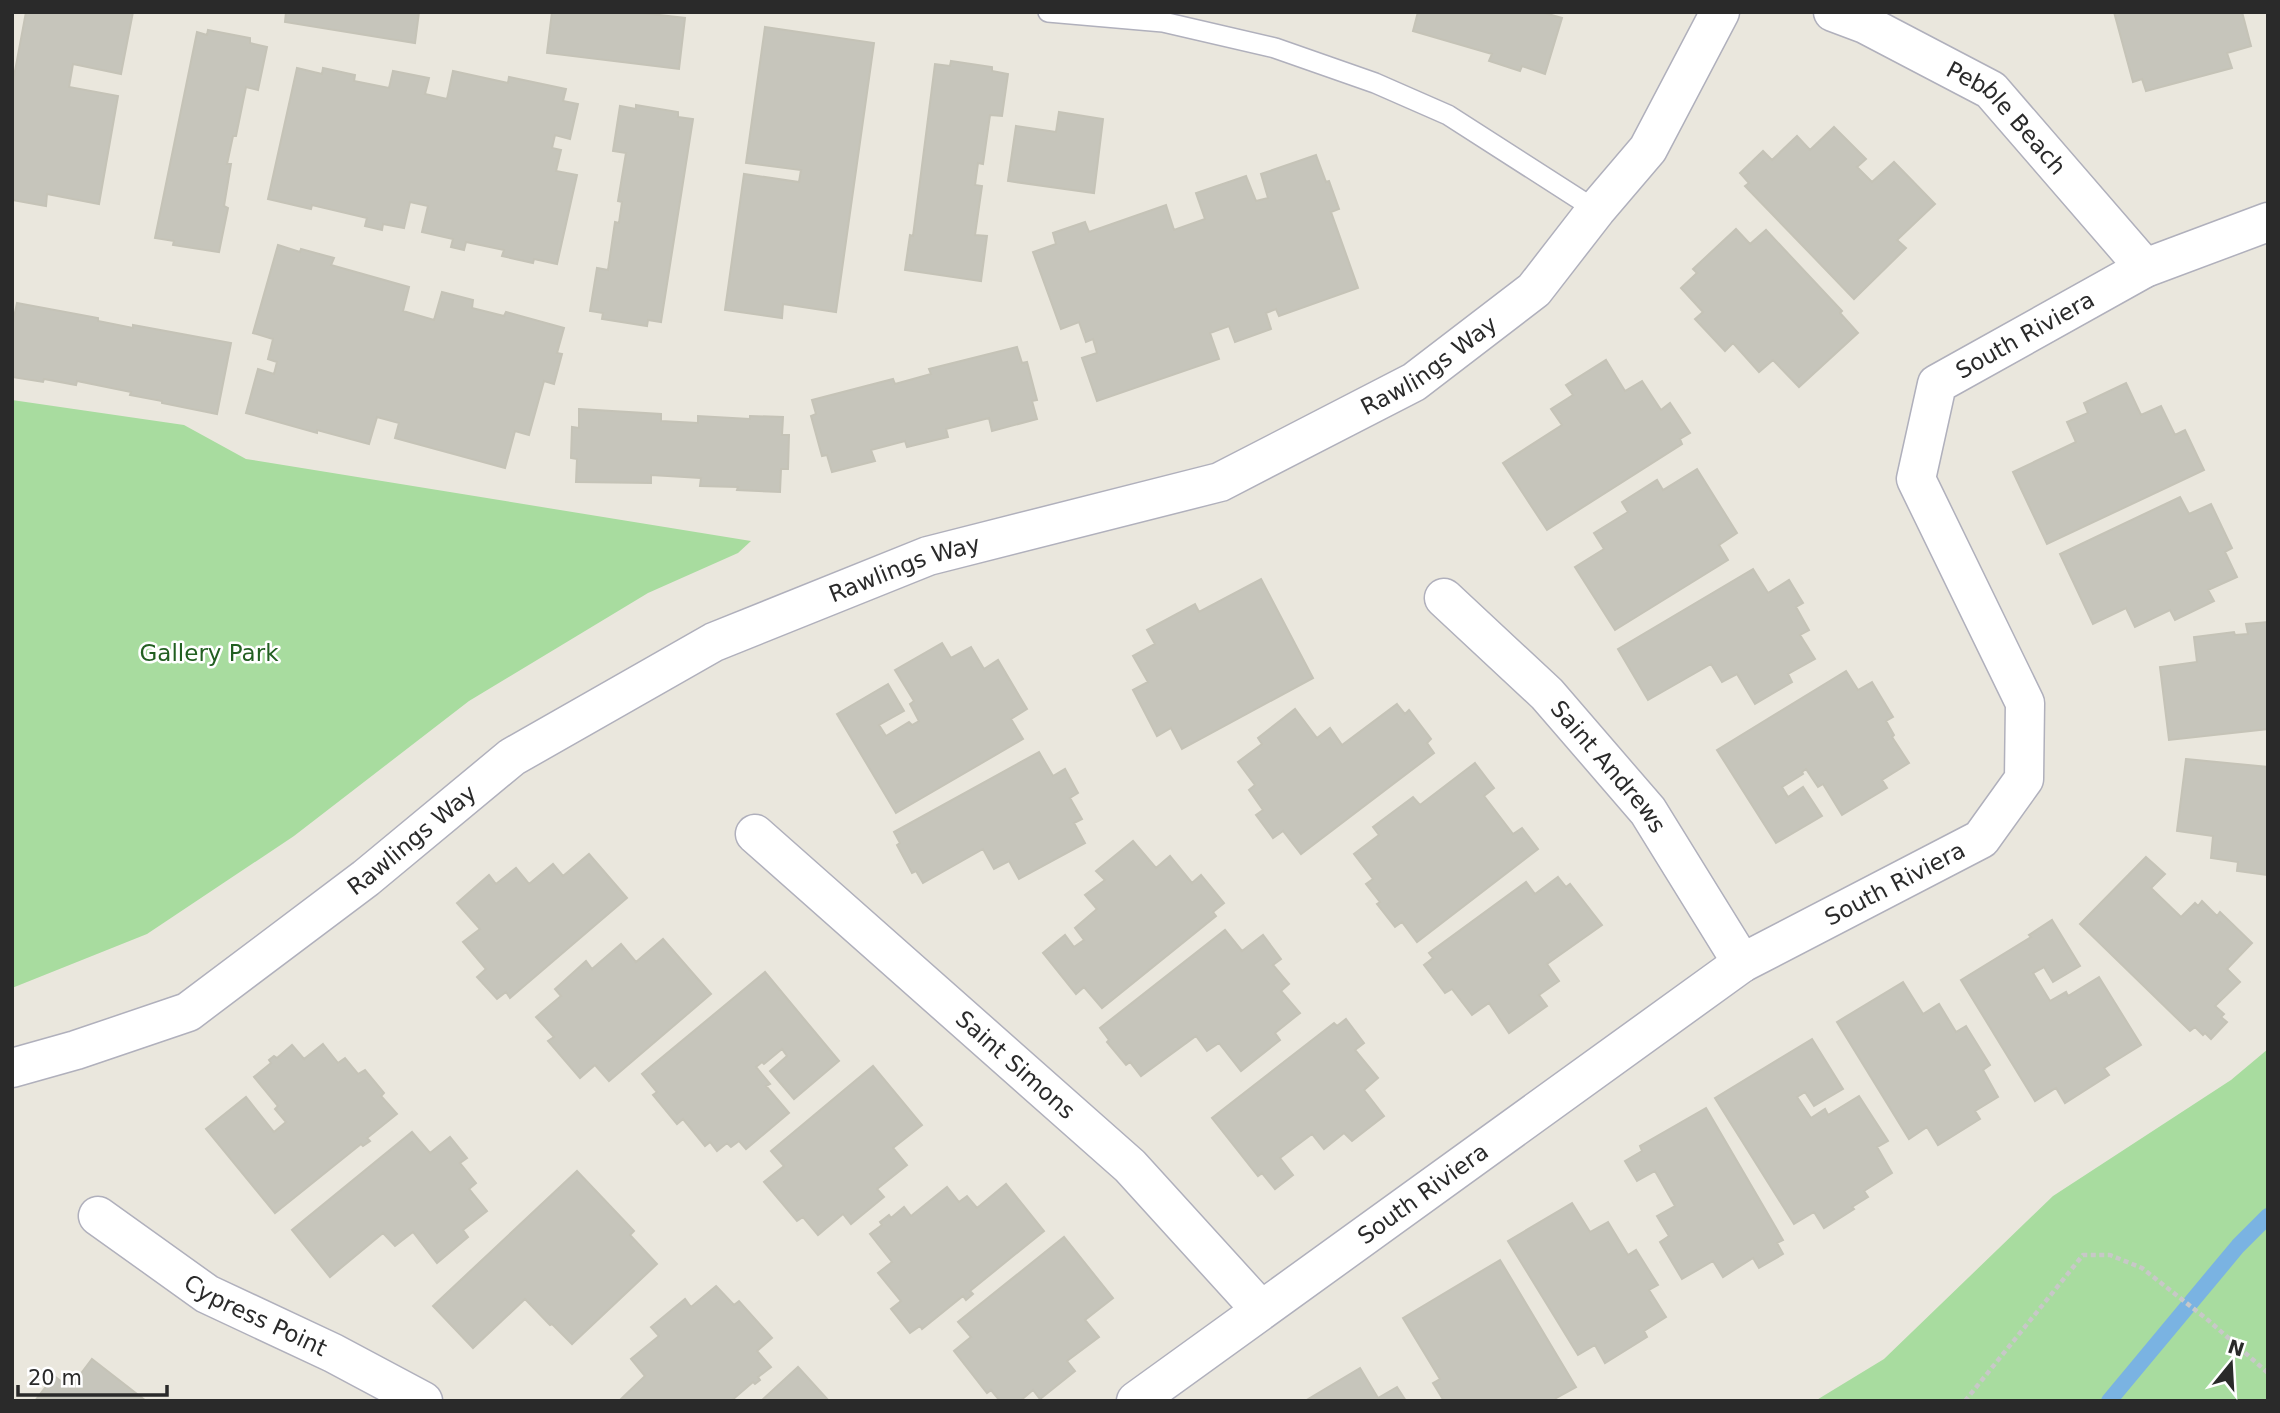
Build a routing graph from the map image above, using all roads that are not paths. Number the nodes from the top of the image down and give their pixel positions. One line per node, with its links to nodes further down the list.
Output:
1 (1048, 12): 4 (lane)
2 (1720, 12): 4 (street, Rawlings Way)
3 (1833, 12): 6 (street, Pebble Beach)
4 (1596, 210): 10 (street, Rawlings Way)
5 (2268, 222): 6 (street, South Riviera)
6 (2145, 268): 9 (street, South Riviera)
7 (1444, 598): 9 (street, Saint Andrews)
8 (755, 834): 12 (street, Saint Simons)
9 (1742, 963): 12 (street, South Riviera)
10 (12, 1068)
11 (98, 1216): 13 (street, Cypress Point)
12 (1261, 1310): 14 (street, South Riviera)
13 (423, 1401)
14 (1136, 1401)

